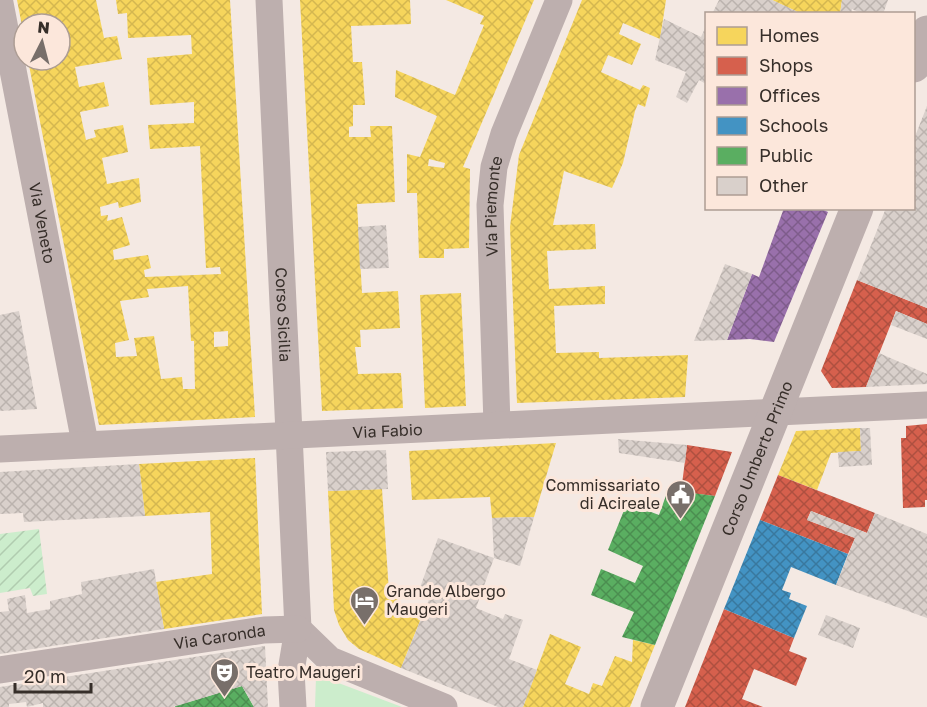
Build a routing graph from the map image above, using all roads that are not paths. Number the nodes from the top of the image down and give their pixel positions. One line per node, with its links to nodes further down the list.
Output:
1 (268, 0): 10 (street, Corso Sicilia)
2 (559, 0): 9 (street, Via Piemonte)
3 (0, 3): 11 (street, Via Veneto)
4 (927, 32): 5 (street)
5 (915, 63)
6 (855, 210): 8 (street, Corso Umberto Primo)
7 (927, 405): 8 (street, Via Fabio)
8 (775, 413): 9 (street, Via Fabio); 17 (street, Corso Umberto Primo)
9 (497, 425): 10 (street, Via Fabio)
10 (288, 434): 11 (street, Via Fabio); 13 (street, Corso Sicilia)
11 (86, 443): 12 (street, Via Fabio)
12 (0, 449)
13 (298, 629): 14 (street, Via Caronda); 15 (street, Corso Sicilia); 16 (street)
14 (0, 670)
15 (293, 707)
16 (444, 707)
17 (657, 707)

